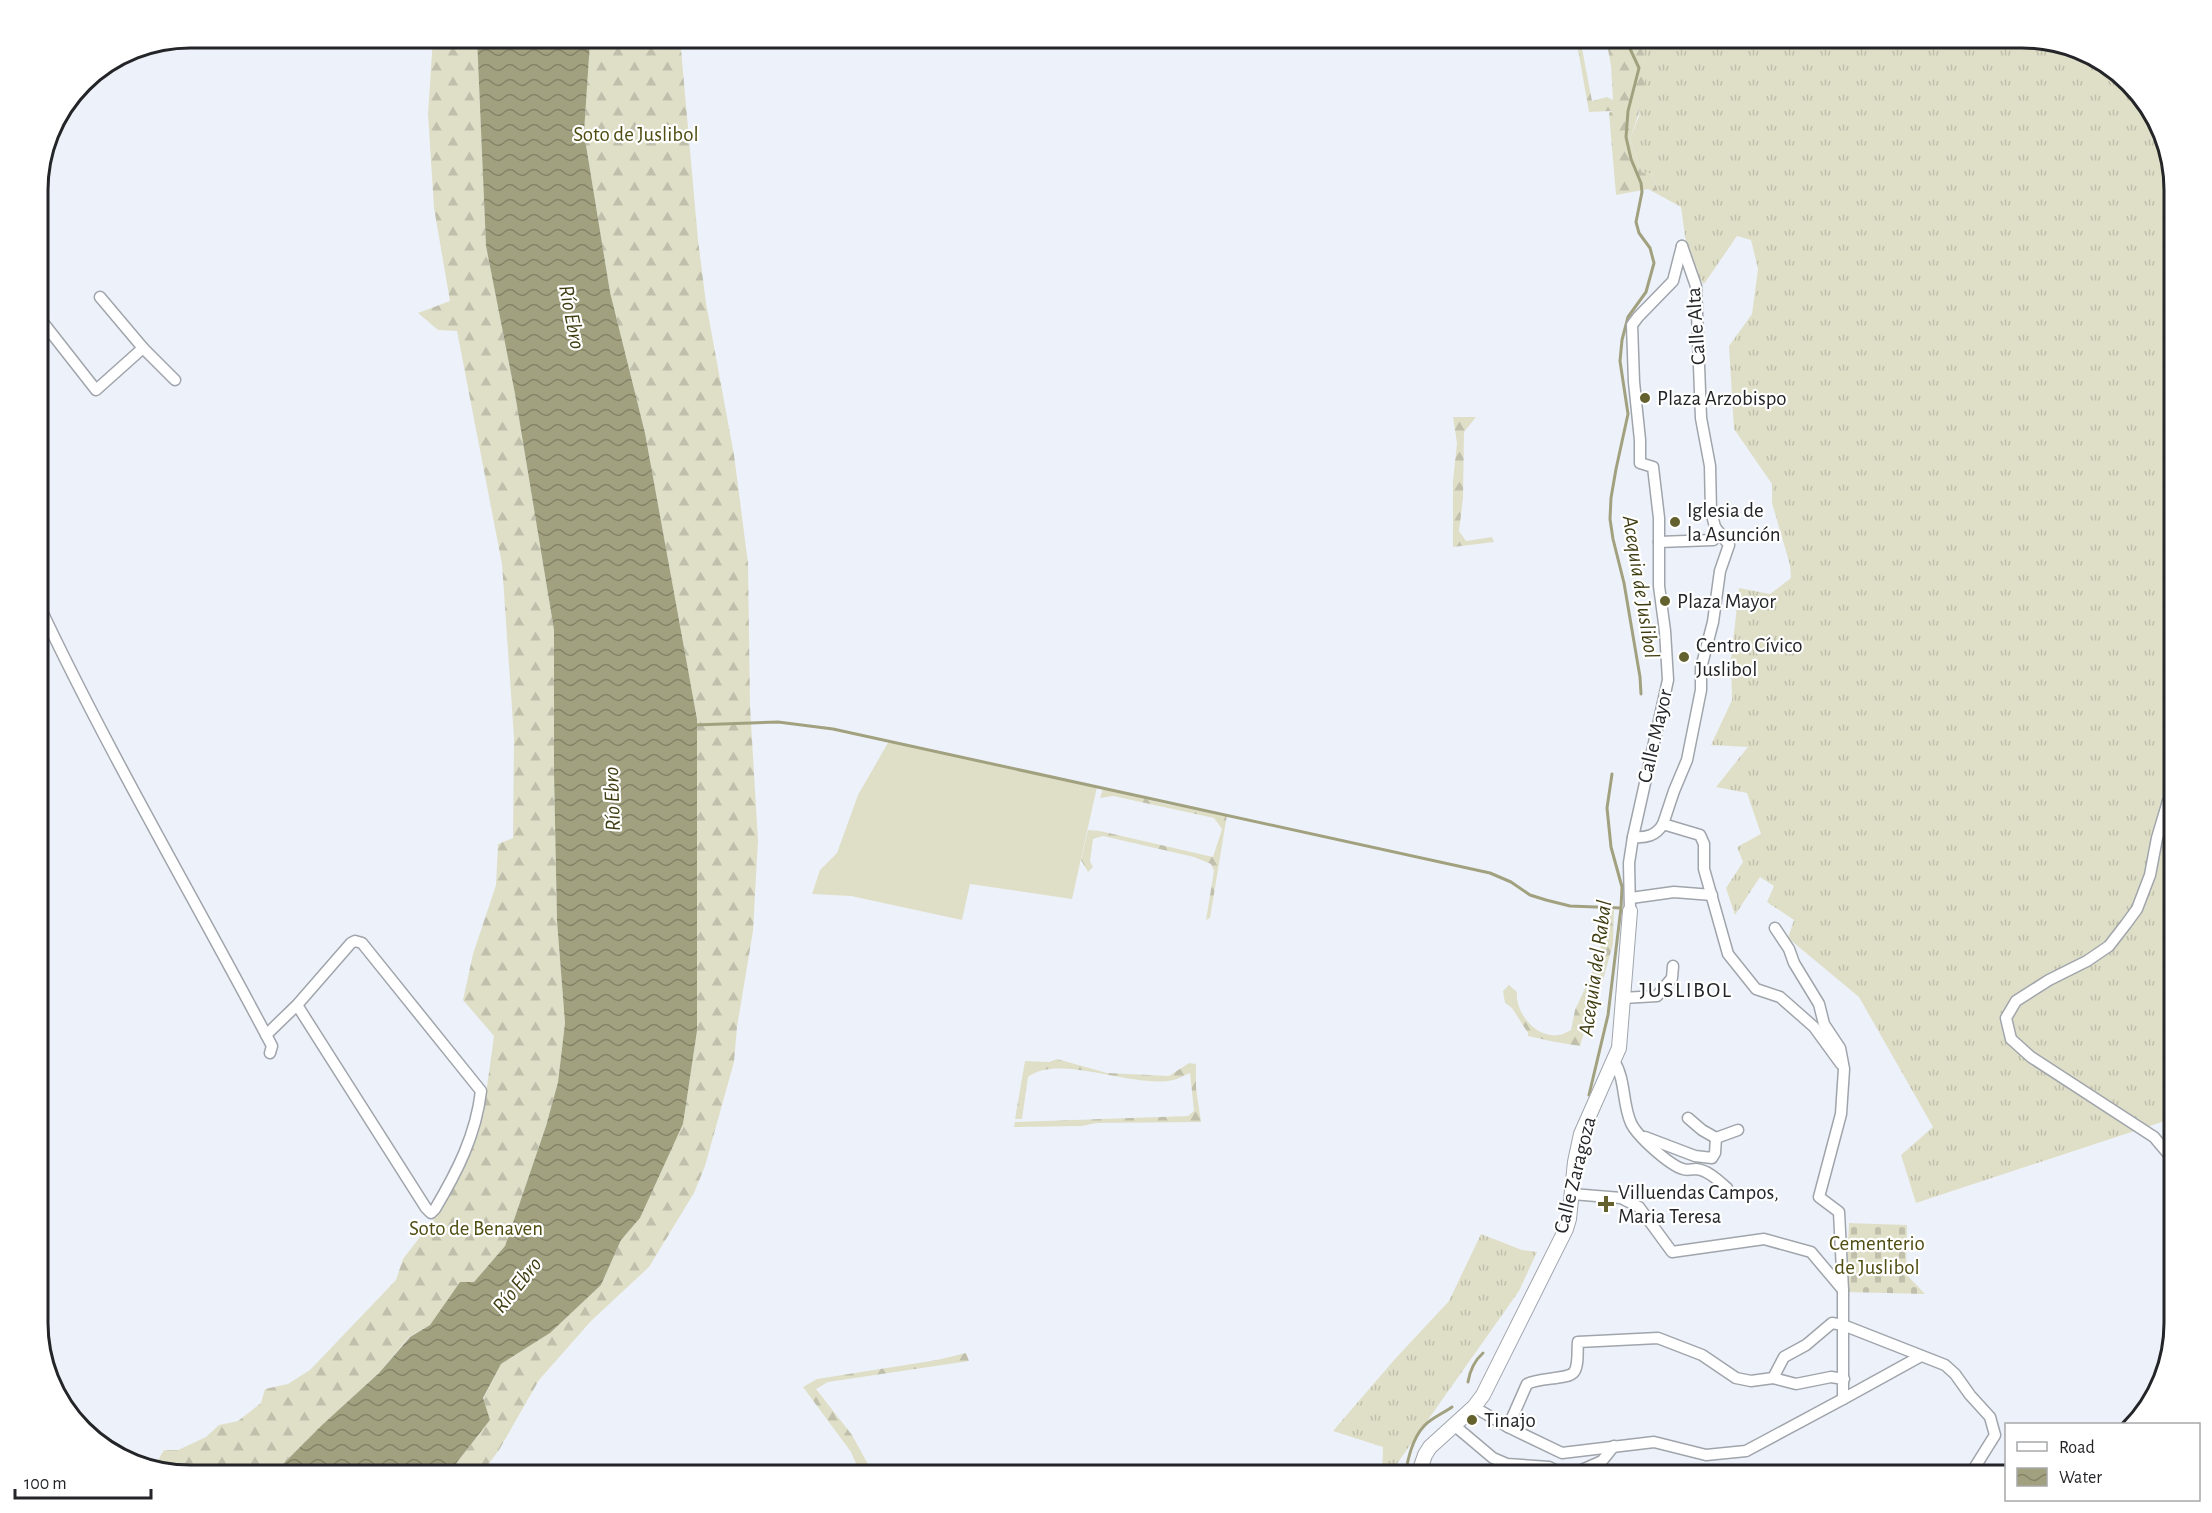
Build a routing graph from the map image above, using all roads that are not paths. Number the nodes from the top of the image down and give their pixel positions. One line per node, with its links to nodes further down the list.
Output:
1 (100, 297): 3 (street)
2 (48, 329): 3 (street)
3 (143, 348): 4 (street)
4 (175, 380)
5 (1640, 463): 6 (street, Calle Alta); 7 (street, Calle Mayor)
6 (1715, 527): 7 (street); 10 (street, Calle Alta)
7 (1659, 542): 11 (street, Calle Mayor)
8 (48, 624): 18 (street)
9 (2164, 814): 26 (street)
10 (1663, 824): 11 (street); 12 (street)
11 (1633, 837): 13 (street, Calle Mayor)
12 (1712, 895): 13 (street); 21 (street)
13 (1630, 904): 16 (street, Calle Zaragoza)
14 (1775, 928): 21 (street)
15 (1673, 966): 16 (street)
16 (1623, 998): 20 (street, Calle Zaragoza)
17 (297, 1005): 17 (street); 18 (street)
18 (266, 1035): 19 (street)
19 (270, 1053)
20 (1614, 1061): 24 (street); 28 (street, Calle Zaragoza)
21 (1844, 1069): 29 (street)
22 (1688, 1118): 25 (street)
23 (1738, 1130): 25 (street)
24 (1642, 1136): 25 (street); 27 (street)
25 (1716, 1138)
26 (2164, 1149)
27 (1727, 1188)
28 (1572, 1194): 29 (street); 35 (street, Calle Zaragoza)
29 (1843, 1290): 30 (street)
30 (1844, 1325): 31 (street); 32 (street); 33 (street)
31 (1921, 1356): 34 (street); 42 (street)
32 (1773, 1378): 33 (street); 37 (street)
33 (1844, 1379): 34 (street)
34 (1843, 1399): 38 (street)
35 (1474, 1407): 36 (street, Calle Zaragoza); 37 (street)
36 (1455, 1426): 39 (street, Calle Zaragoza); 40 (street)
37 (1508, 1427): 38 (street)
38 (1614, 1446): 41 (street)
39 (1422, 1465)
40 (1521, 1465)
41 (1593, 1465)
42 (1977, 1465)

